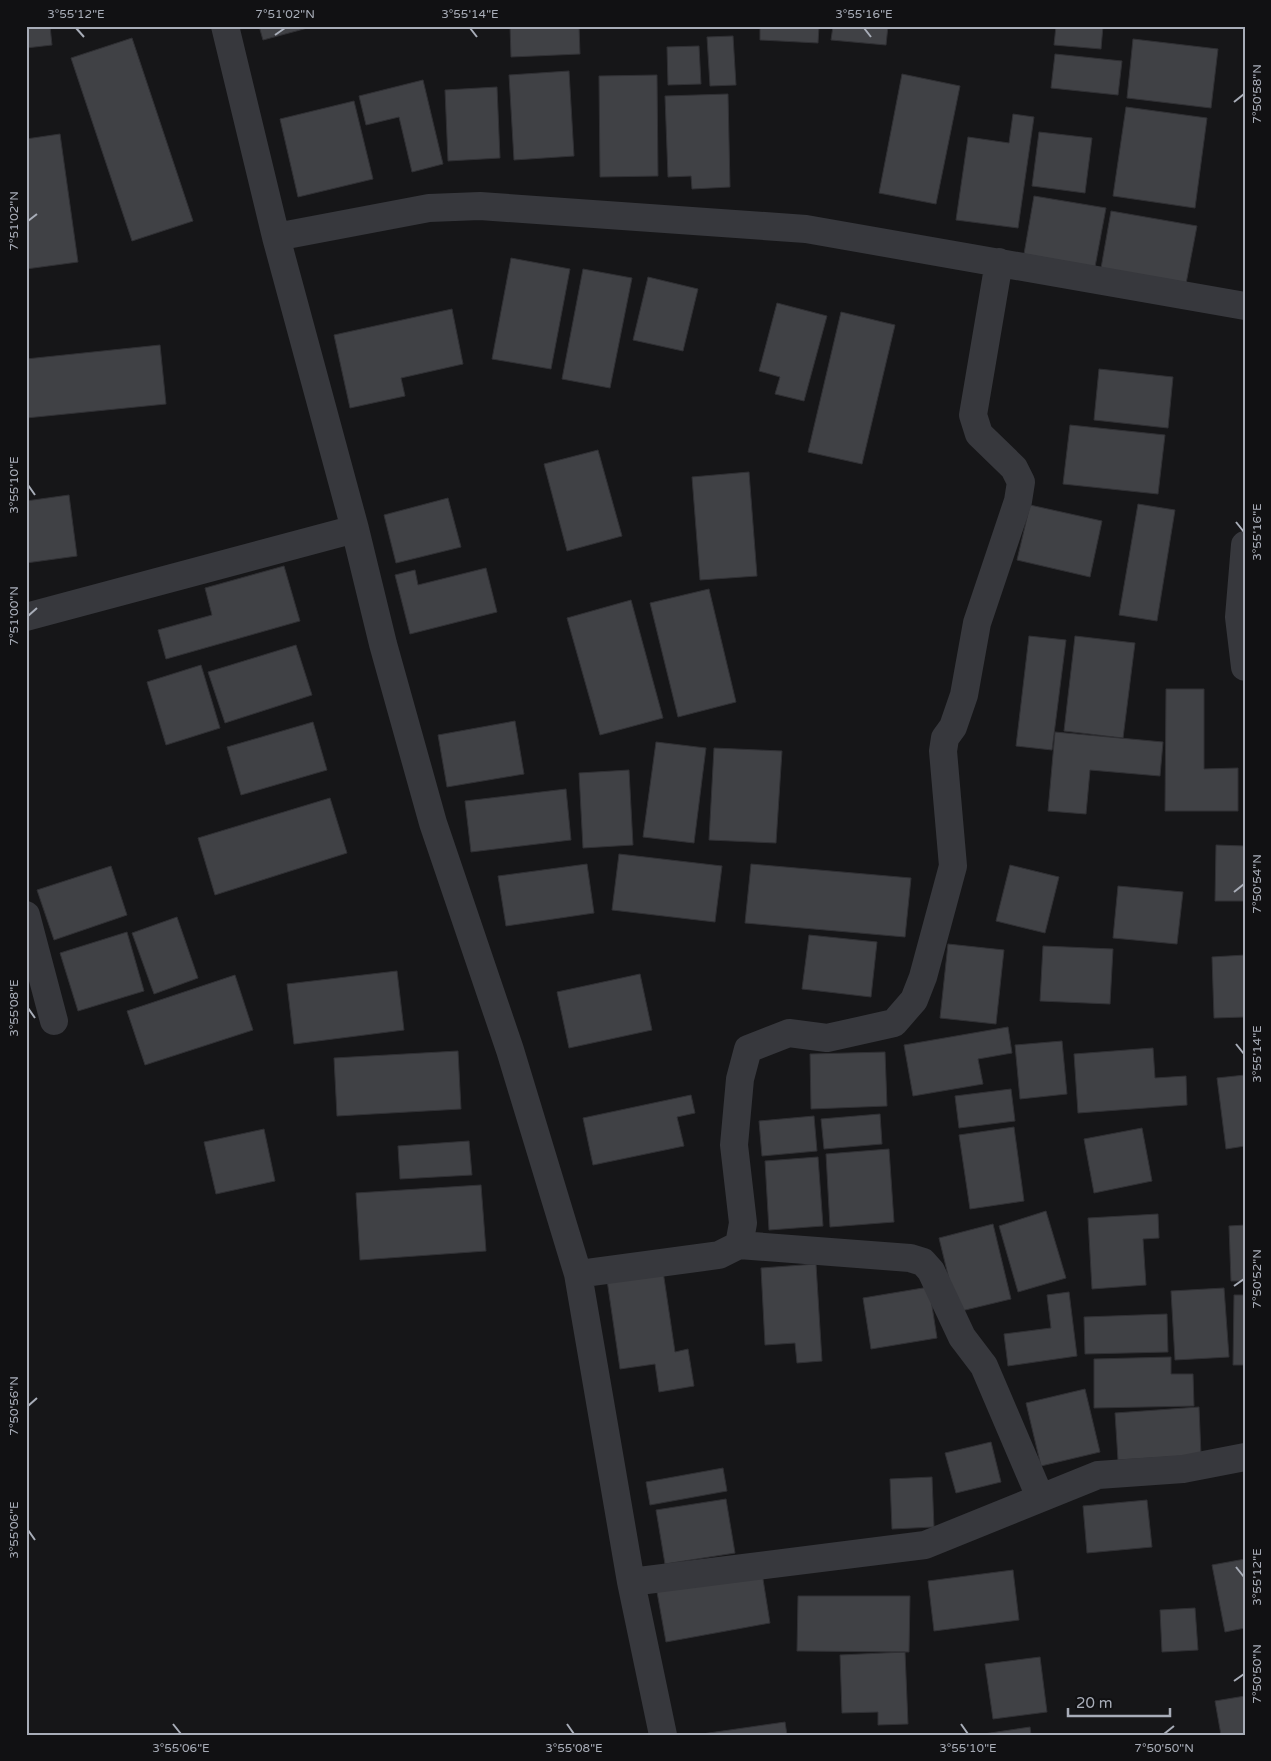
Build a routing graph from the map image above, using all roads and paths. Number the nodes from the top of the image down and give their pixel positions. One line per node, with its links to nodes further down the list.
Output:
1 (226, 26): 2 (street)
2 (276, 237): 3 (street); 5 (street)
3 (999, 262): 4 (street); 11 (street)
4 (1245, 306)
5 (356, 529): 7 (street); 12 (street)
6 (1245, 545): 8 (street)
7 (26, 617)
8 (1245, 667)
9 (26, 915): 10 (street)
10 (54, 1022)
11 (738, 1245): 12 (street); 14 (street)
12 (578, 1274): 15 (street)
13 (1245, 1457): 14 (street)
14 (1040, 1497): 15 (street)
15 (631, 1582): 16 (street)
16 (663, 1735)

